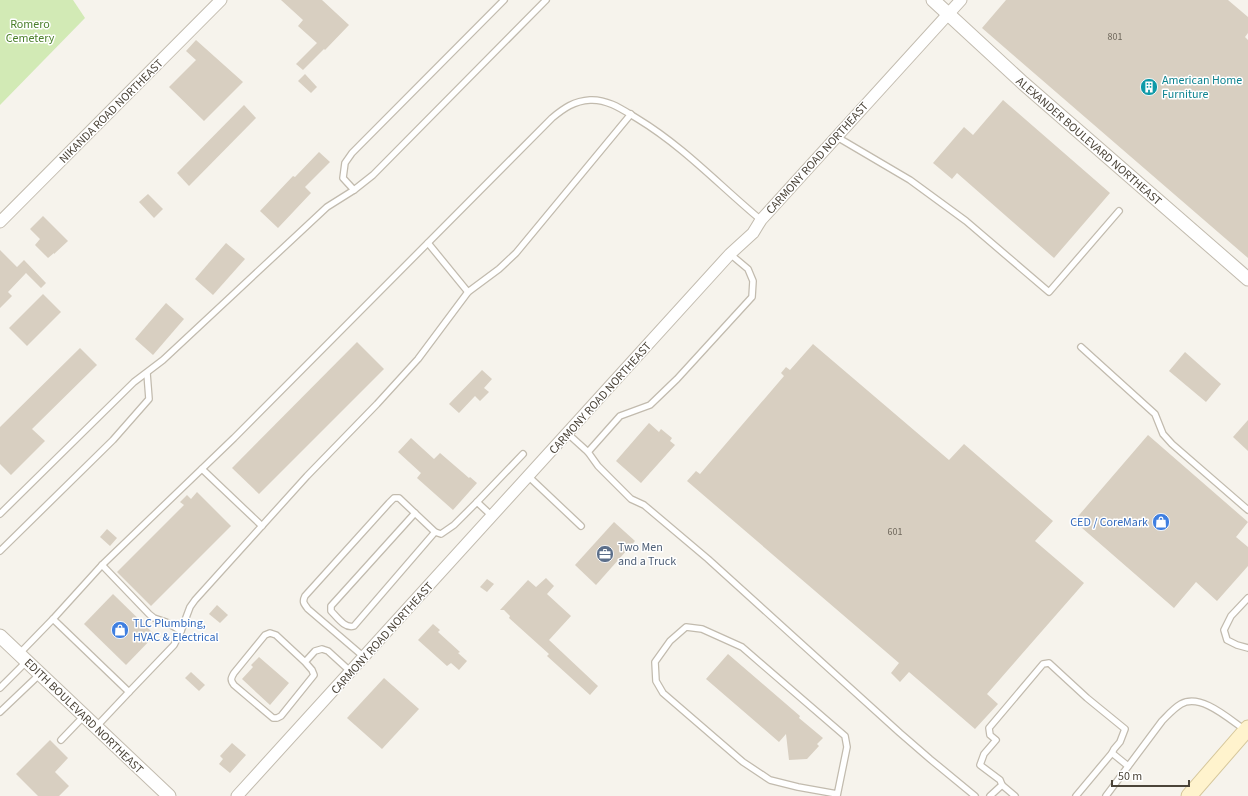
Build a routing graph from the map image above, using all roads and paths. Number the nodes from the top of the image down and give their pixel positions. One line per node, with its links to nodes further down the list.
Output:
1 (221, 0): 12 (street, NIKANDA ROAD NORTHEAST)
2 (504, 0): 9 (lane)
3 (546, 0): 9 (lane)
4 (933, 0): 6 (street, ALEXANDER BOULEVARD NORTHEAST)
5 (961, 0): 6 (street, CARMONY ROAD NORTHEAST)
6 (948, 15): 8 (street, CARMONY ROAD NORTHEAST); 15 (street, ALEXANDER BOULEVARD NORTHEAST)
7 (631, 114): 11 (lane); 13 (lane); 16 (lane)
8 (837, 137): 10 (lane); 11 (street, CARMONY ROAD NORTHEAST)
9 (354, 190): 18 (lane)
10 (1119, 211)
11 (761, 220): 14 (street, CARMONY ROAD NORTHEAST)
12 (0, 222)
13 (428, 243): 16 (lane); 22 (lane)
14 (730, 254): 19 (street, CARMONY ROAD NORTHEAST); 20 (lane)
15 (1248, 279)
16 (468, 292): 29 (lane)
17 (1081, 348): 25 (lane)
18 (146, 373): 27 (lane); 32 (lane)
19 (567, 434): 20 (lane); 23 (street, CARMONY ROAD NORTHEAST)
20 (588, 452): 57 (lane)
21 (523, 454): 24 (lane)
22 (202, 470): 29 (lane); 33 (lane)
23 (528, 476): 28 (street, CARMONY ROAD NORTHEAST); 30 (lane)
24 (477, 502): 28 (lane); 31 (lane)
25 (1248, 510)
26 (415, 512): 31 (lane); 31 (lane); 40 (lane)
27 (0, 514)
28 (492, 516): 40 (street, CARMONY ROAD NORTHEAST)
29 (262, 526): 36 (lane)
30 (581, 526)
31 (434, 532)
32 (0, 551)
33 (102, 565): 35 (lane); 36 (lane)
34 (1248, 598): 38 (lane)
35 (53, 619): 39 (lane); 45 (lane)
36 (181, 631): 45 (lane)
37 (0, 636): 39 (street, EDITH BOULEVARD NORTHEAST)
38 (1248, 648)
39 (23, 657): 43 (street, EDITH BOULEVARD NORTHEAST); 44 (lane)
40 (364, 657): 42 (street, CARMONY ROAD NORTHEAST)
41 (305, 662): 41 (lane); 42 (lane)
42 (350, 672): 56 (street, CARMONY ROAD NORTHEAST)
43 (40, 674): 46 (lane); 47 (street, EDITH BOULEVARD NORTHEAST)
44 (0, 688)
45 (128, 692): 48 (lane)
46 (0, 712)
47 (84, 716): 48 (street, EDITH BOULEVARD NORTHEAST); 50 (lane)
48 (96, 727): 54 (street, EDITH BOULEVARD NORTHEAST)
49 (1247, 731): 52 (lane); 62 (main road)
50 (61, 740)
51 (1112, 754): 52 (lane); 53 (lane); 60 (lane)
52 (1128, 766): 61 (lane)
53 (1002, 785): 58 (lane); 59 (lane)
54 (163, 792)
55 (837, 795): 55 (lane)
56 (237, 796)
57 (975, 796)
58 (990, 796)
59 (1015, 796)
60 (1076, 796)
61 (1106, 796)
62 (1190, 796)

